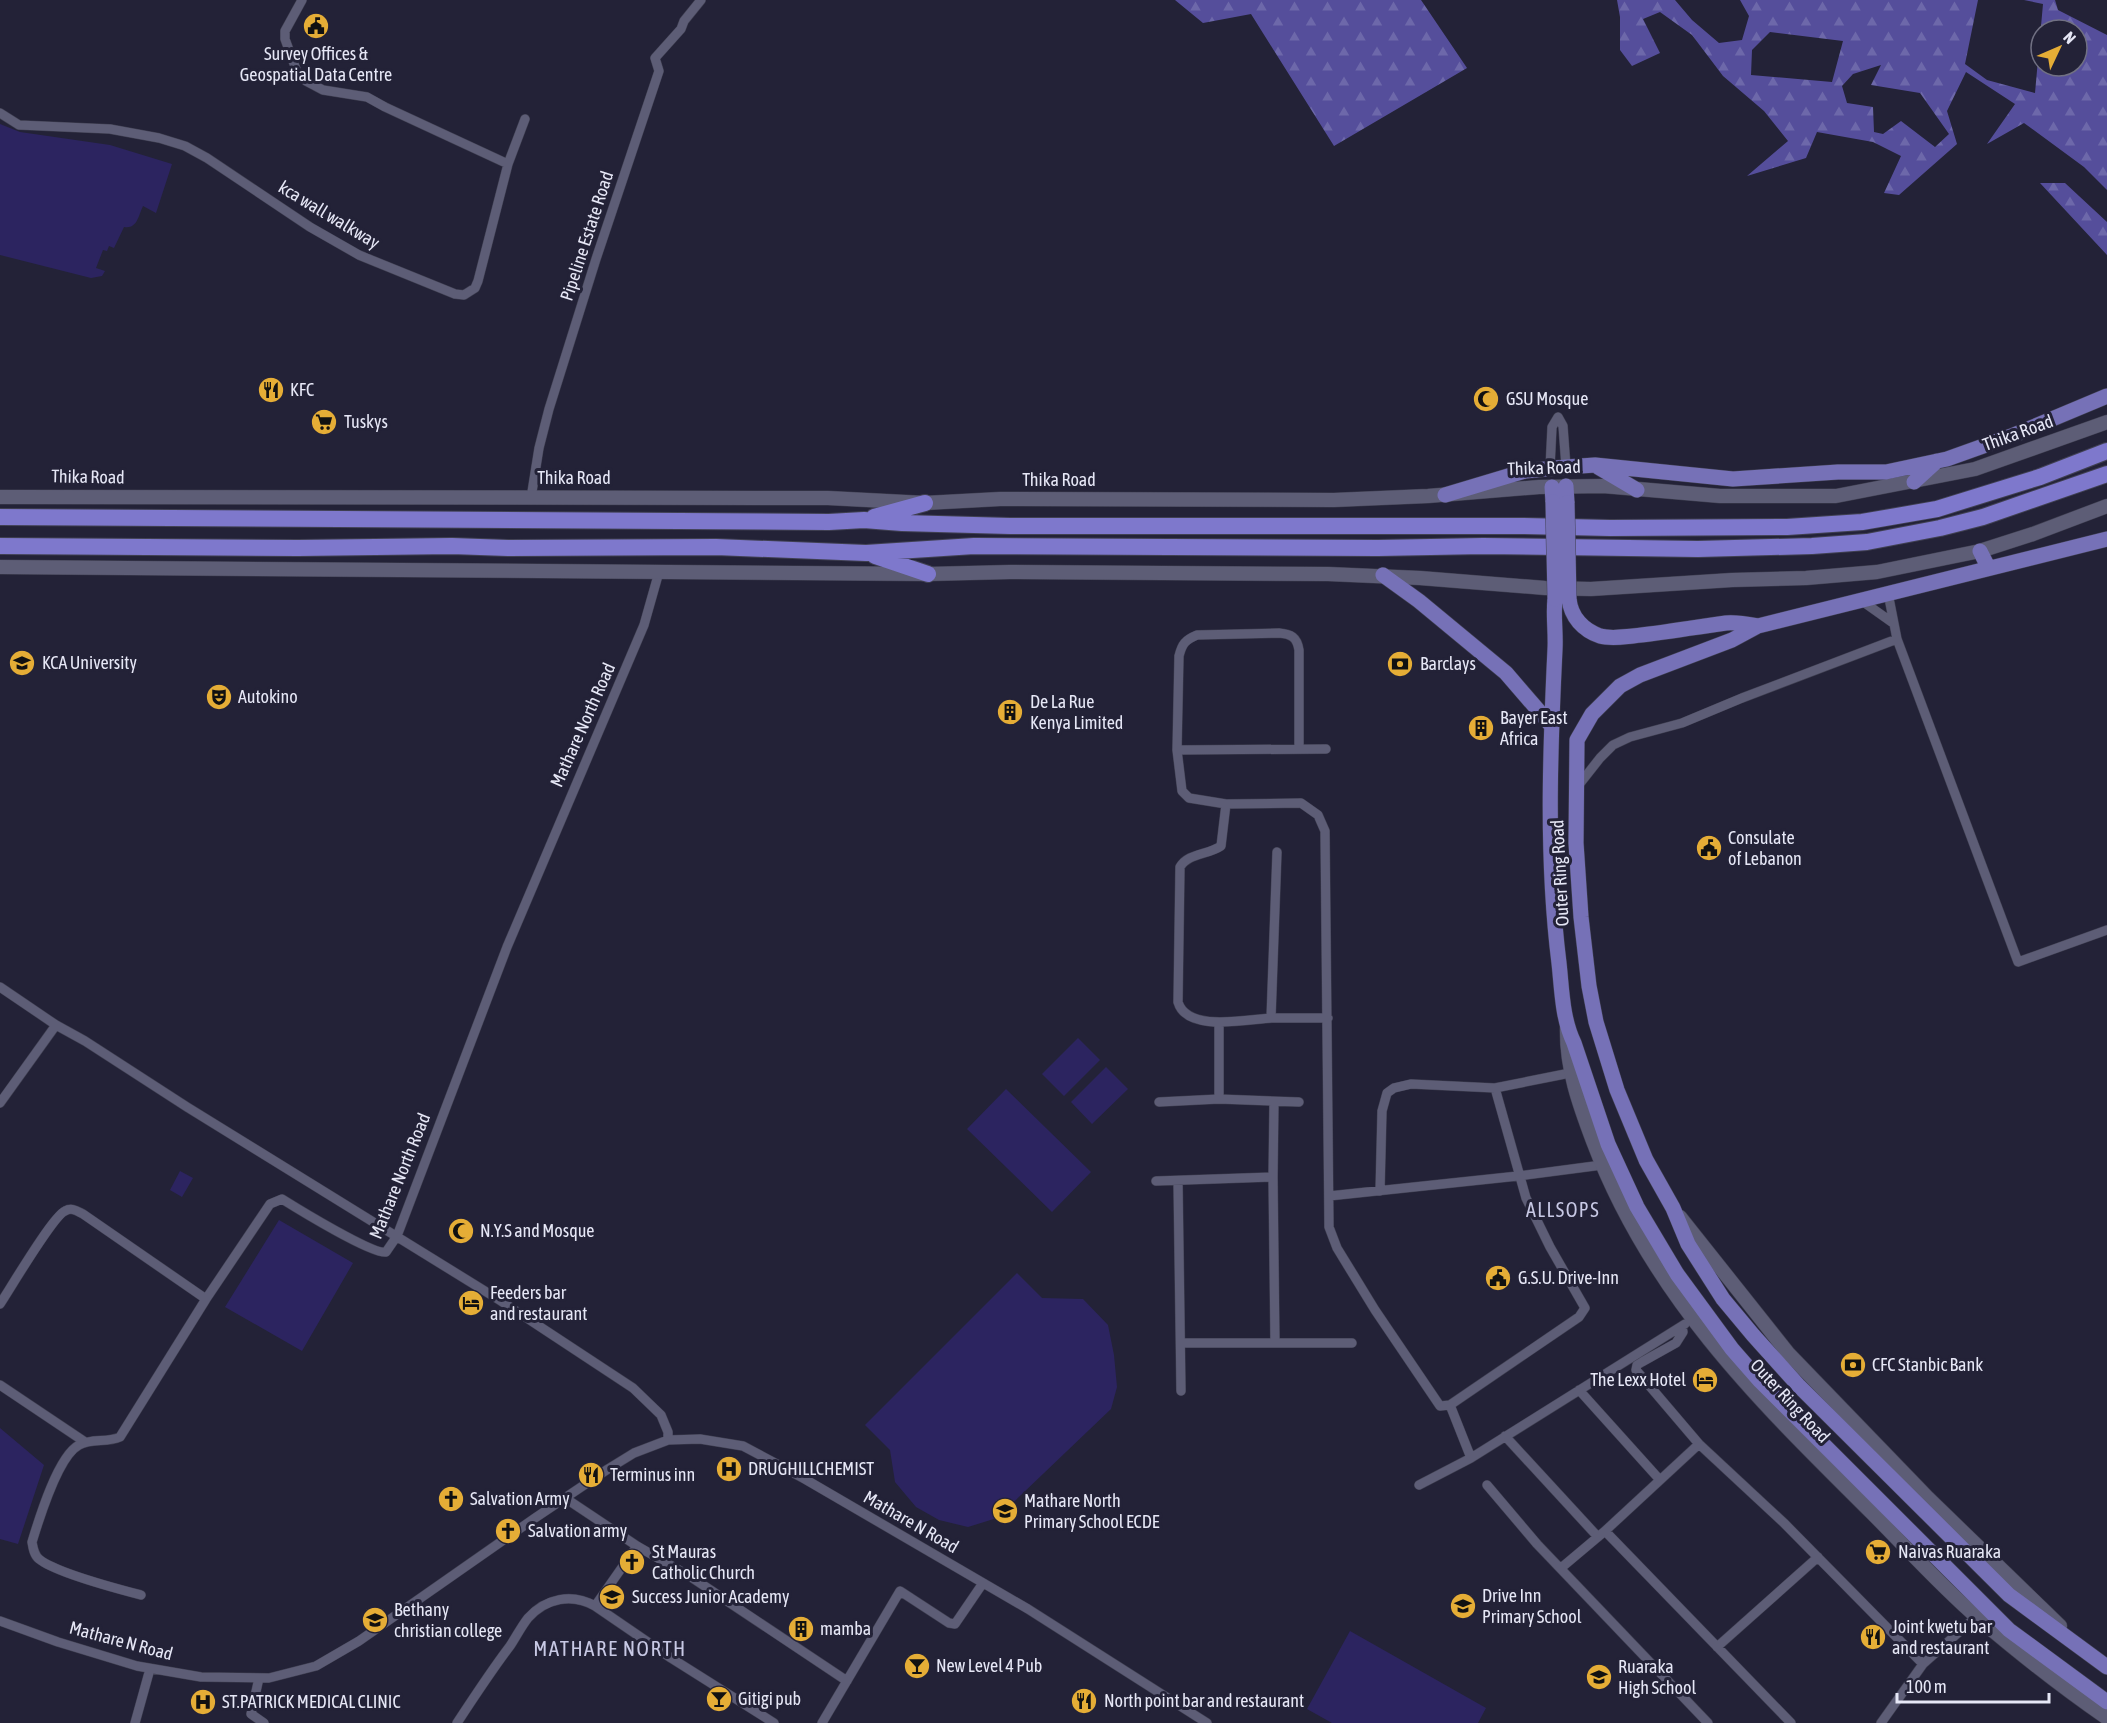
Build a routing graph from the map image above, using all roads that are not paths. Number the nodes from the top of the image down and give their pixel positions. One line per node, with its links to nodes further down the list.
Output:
1 (302, 0): 5 (street)
2 (701, 0): 19 (street, Pipeline Estate Road)
3 (0, 114): 5 (street, kca wall walkway)
4 (525, 119): 5 (street, kca wall walkway)
5 (508, 164)
6 (2107, 396): 9 (main road)
7 (2107, 422): 14 (main road, Thika Road)
8 (2107, 451): 23 (highway)
9 (1937, 461): 10 (main road); 14 (main road)
10 (1595, 465): 11 (main road); 15 (main road)
11 (1566, 467): 12 (main road); 12 (street)
12 (1550, 468): 16 (main road)
13 (2107, 474): 27 (highway)
14 (1914, 482): 15 (main road, Thika Road)
15 (1637, 490): 17 (main road, Thika Road)
16 (1445, 495): 17 (main road, Thika Road); 20 (main road, Thika Road)
17 (1559, 495): 34 (main road, Outer Ring Road, bridge)
18 (0, 497): 19 (main road, Thika Road)
19 (531, 498): 20 (main road, Thika Road)
20 (925, 503): 23 (highway)
21 (2107, 506): 26 (main road)
22 (4, 516): 23 (highway)
23 (864, 520)
24 (2107, 538): 29 (main road)
25 (1, 546): 27 (highway)
26 (1980, 551): 29 (main road); 32 (main road)
27 (866, 553): 31 (highway)
28 (0, 567): 30 (main road)
29 (1988, 567): 33 (main road)
30 (659, 572): 31 (main road); 68 (street, Mathare North Road)
31 (928, 574): 32 (main road)
32 (1383, 575): 39 (main road)
33 (1888, 593): 35 (main road); 36 (street)
34 (1562, 599): 37 (main road, Outer Ring Road); 39 (main road, Outer Ring Road)
35 (1862, 601): 36 (street); 37 (main road)
36 (1893, 623): 38 (street)
37 (1758, 626): 43 (main road, Outer Ring Road)
38 (1897, 639): 43 (street); 46 (street)
39 (1550, 724): 52 (main road, Outer Ring Road)
40 (1299, 749): 41 (street); 42 (street); 42 (street)
41 (1326, 749)
42 (1177, 750): 44 (street)
43 (1576, 788): 67 (main road, Outer Ring Road)
44 (1226, 804): 49 (street); 50 (street)
45 (1277, 852): 48 (street)
46 (2107, 930)
47 (0, 987): 51 (street)
48 (1271, 1018): 49 (street); 50 (street)
49 (1328, 1018): 66 (street)
50 (1219, 1022): 55 (street)
51 (56, 1025): 56 (street); 68 (street)
52 (1567, 1027): 53 (main road, Outer Ring Road); 104 (main road, Outer Ring Road)
53 (1570, 1073): 54 (street); 60 (main road, Outer Ring Road)
54 (1495, 1088): 61 (street); 65 (street)
55 (1219, 1099): 57 (street); 58 (street)
56 (0, 1102)
57 (1159, 1102)
58 (1274, 1102): 59 (street); 62 (street)
59 (1299, 1102)
60 (1602, 1165): 61 (street); 71 (main road, Outer Ring Road)
61 (1518, 1176): 65 (street); 78 (street)
62 (1273, 1177): 64 (street); 73 (street)
63 (1156, 1180): 64 (street)
64 (1178, 1181): 72 (street)
65 (1380, 1191): 66 (street)
66 (1329, 1196): 78 (street)
67 (1673, 1208): 99 (main road, Outer Ring Road); 101 (main road, Outer Ring Road)
68 (397, 1236): 69 (street, Mathare North Road); 80 (street)
69 (206, 1299): 70 (street); 81 (street, Mathare North Road)
70 (0, 1304)
71 (1687, 1323): 76 (street); 82 (street); 95 (main road, Outer Ring Road)
72 (1181, 1343): 73 (street); 77 (street)
73 (1275, 1343): 74 (street)
74 (1352, 1343)
75 (0, 1385): 81 (street)
76 (1579, 1390): 79 (street); 84 (street)
77 (1181, 1391)
78 (1450, 1405): 83 (street)
79 (1505, 1436): 83 (street); 88 (street)
80 (668, 1440): 87 (street, Mathare N Road); 92 (street, Mathare N Road)
81 (85, 1442): 93 (street)
82 (1699, 1444): 84 (street); 90 (street)
83 (1471, 1458): 85 (street)
84 (1660, 1480): 88 (street)
85 (1419, 1485)
86 (1487, 1485): 91 (street)
87 (566, 1498): 89 (street); 102 (street, Mathare N Road)
88 (1601, 1534): 91 (street); 97 (street)
89 (637, 1546): 94 (street); 103 (street)
90 (1818, 1557): 97 (street); 98 (street)
91 (1561, 1568): 112 (street)
92 (983, 1583): 103 (street); 111 (street, Mathare N Road)
93 (141, 1595)
94 (595, 1606): 108 (street); 109 (street)
95 (1976, 1617): 98 (street); 105 (main road, Outer Ring Road)
96 (0, 1621): 100 (street, Mathare N Road)
97 (1717, 1647): 113 (street)
98 (1923, 1664): 114 (street)
99 (2107, 1667)
100 (150, 1669): 102 (street, Mathare N Road); 106 (street)
101 (2107, 1673)
102 (260, 1678): 107 (street)
103 (847, 1681): 110 (street)
104 (2107, 1702)
105 (2107, 1718)
106 (135, 1723)
107 (264, 1723)
108 (457, 1723)
109 (774, 1723)
110 (822, 1723)
111 (1207, 1723)
112 (1708, 1723)
113 (1791, 1723)
114 (1881, 1723)

